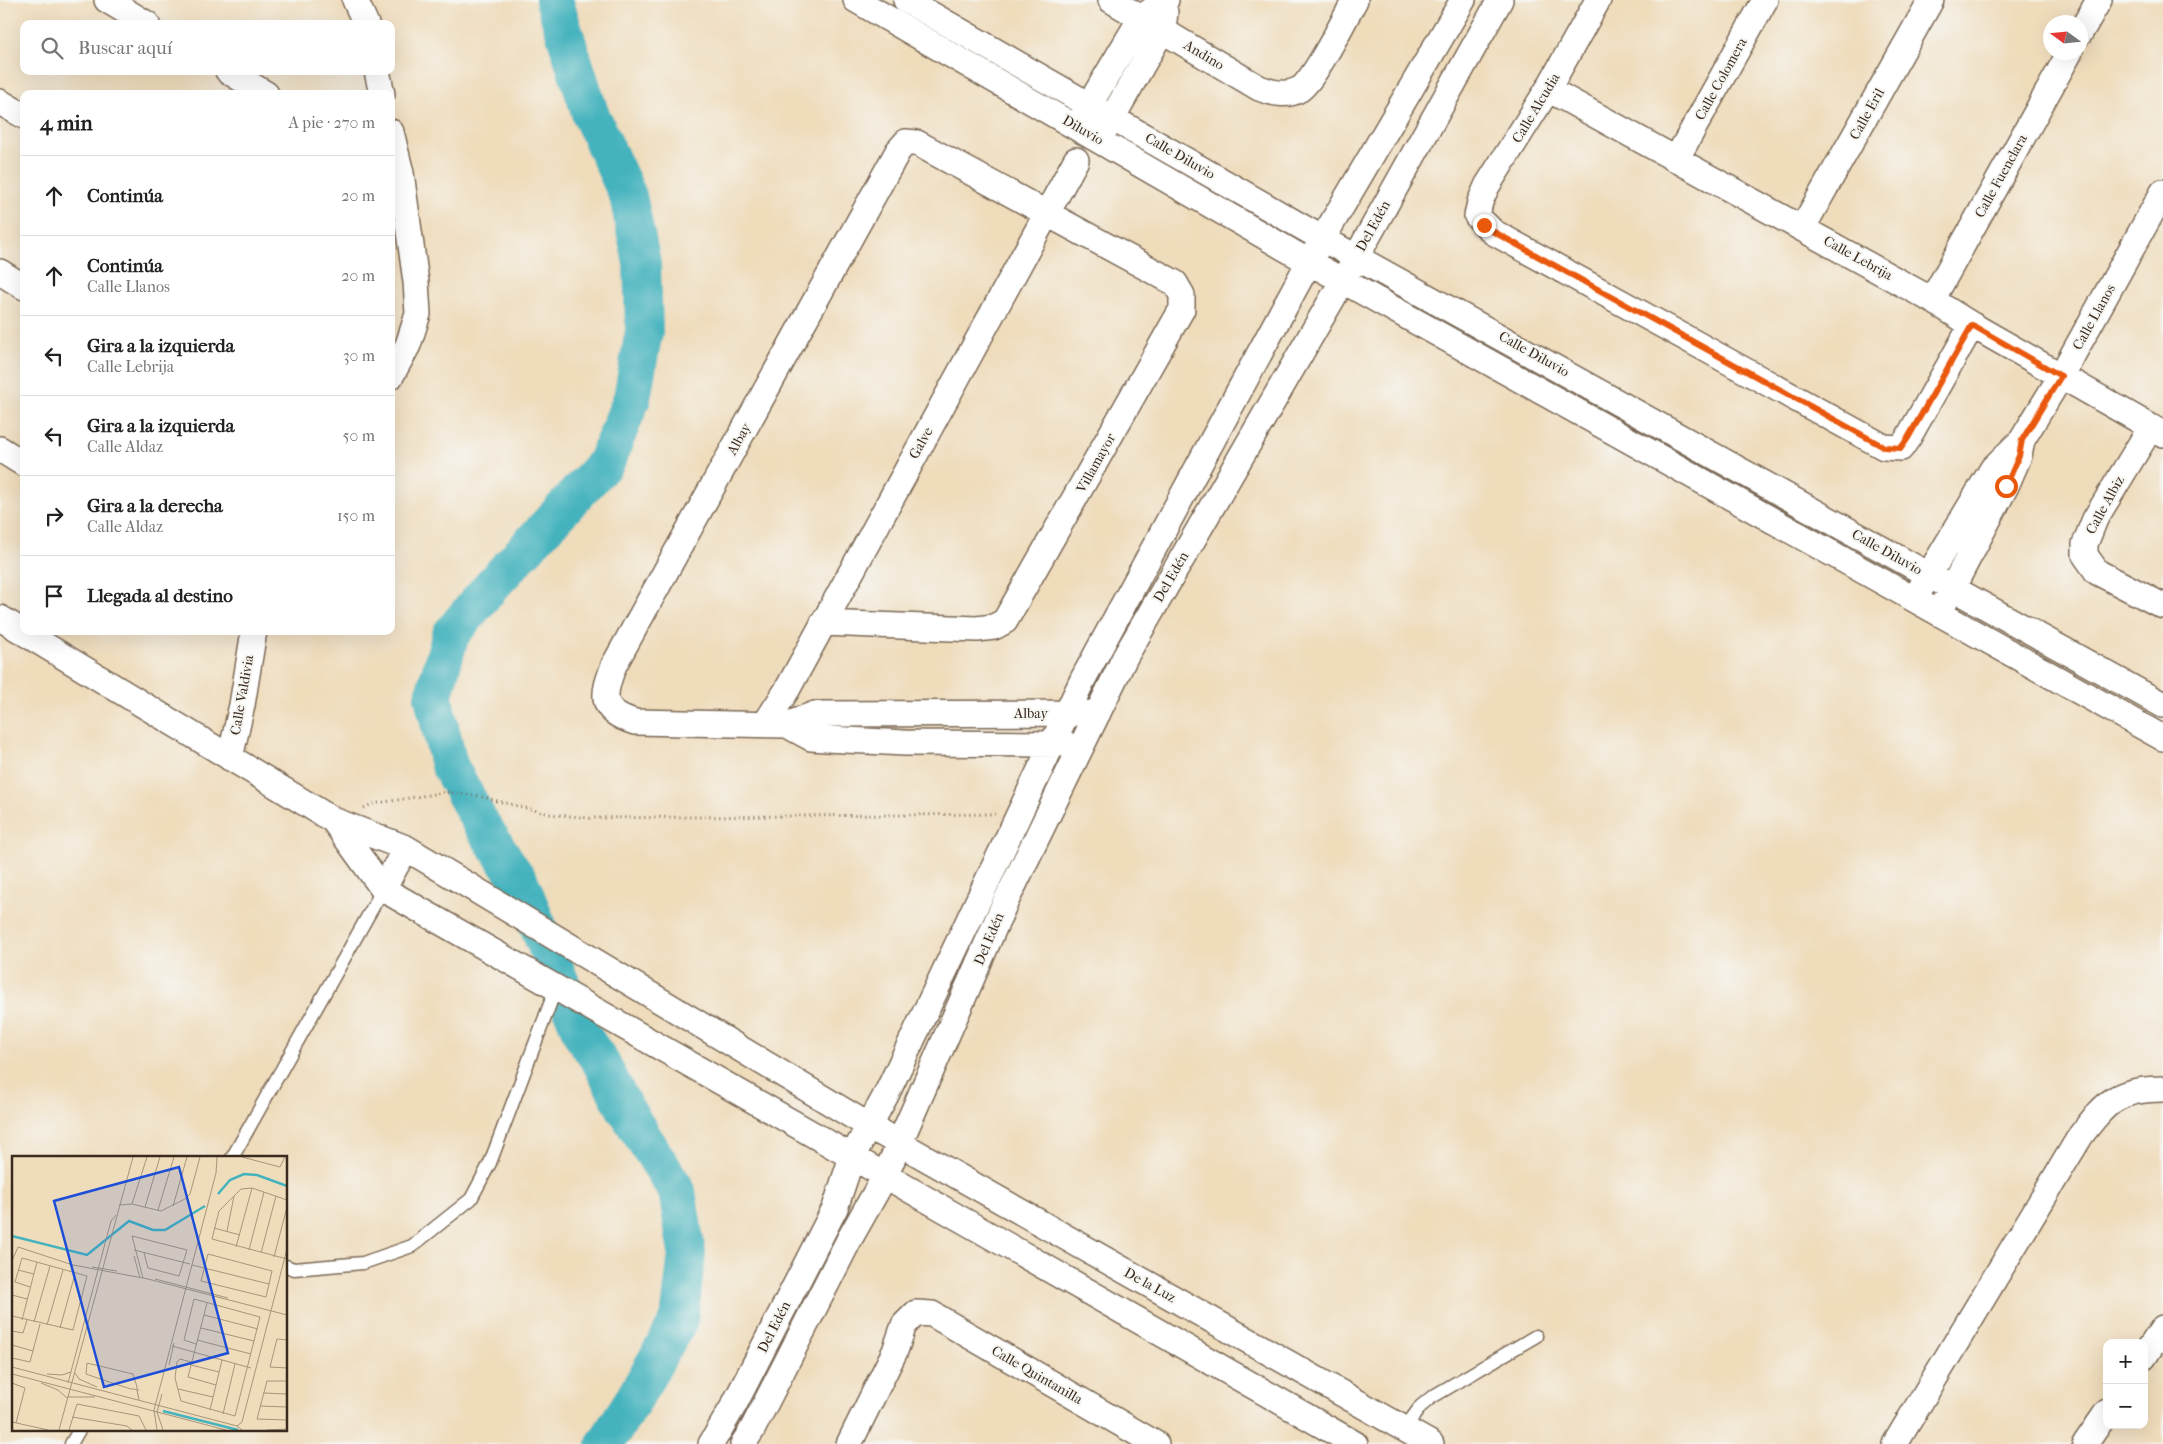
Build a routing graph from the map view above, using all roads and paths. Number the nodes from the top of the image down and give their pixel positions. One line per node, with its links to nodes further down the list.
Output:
1 (107, 0): 16 (street)
2 (355, 0): 17 (street)
3 (856, 0): 29 (street, Diluvio)
4 (906, 0): 26 (street, Calle Diluvio)
5 (1111, 0): 14 (street, Andino)
6 (1166, 0): 14 (street); 18 (street)
7 (1355, 0): 18 (street, Andino)
8 (1463, 0): 37 (street, Del Edén)
9 (1500, 0): 38 (street, Del Edén)
10 (1598, 0): 22 (street, Calle Alcudia)
11 (1765, 0): 31 (street, Calle Colomera)
12 (1931, 0): 36 (street, Calle Eril)
13 (2099, 0): 15 (street)
14 (1141, 18): 18 (street, Andino); 26 (street)
15 (2088, 19)
16 (140, 20)
17 (364, 20)
18 (1163, 29): 28 (street)
19 (2066, 60): 43 (street, Calle Fuenclara)
20 (235, 75): 23 (street)
21 (378, 75): 24 (street)
22 (1548, 89): 31 (street, Calle Lebrija); 44 (street, Calle Alcudia)
23 (259, 90)
24 (381, 90)
25 (0, 102): 27 (street)
26 (1090, 104): 28 (street, Calle Diluvio); 29 (street)
27 (20, 114)
28 (1113, 117): 30 (street); 37 (street, Calle Diluvio)
29 (1077, 126): 30 (street, Diluvio)
30 (1100, 139): 39 (street, Diluvio)
31 (1677, 158): 36 (street, Calle Lebrija)
32 (1076, 160): 35 (street, Galve)
33 (396, 170): 45 (street)
34 (2163, 192): 47 (street, Calle Llanos)
35 (1040, 210): 58 (street, Galve); 58 (street, Villamayor); 65 (street, Albay)
36 (1803, 228): 43 (street, Calle Lebrija)
37 (1323, 238): 38 (street, Calle Diluvio); 39 (street, Del Edén)
38 (1357, 256): 41 (street, Del Edén); 52 (street, Calle Diluvio)
39 (1309, 262): 41 (street, Diluvio); 63 (street, Del Edén)
40 (0, 272): 42 (street)
41 (1342, 278): 54 (street, Diluvio); 64 (street, Del Edén)
42 (20, 284)
43 (1932, 300): 44 (street, Calle Lebrija)
44 (1972, 325): 47 (street, Calle Lebrija)
45 (400, 340): 46 (street)
46 (395, 360)
47 (2061, 376): 48 (street, Calle Lebrija); 49 (street, Calle Llanos)
48 (2157, 431): 55 (street, Calle Albiz)
49 (2022, 440): 52 (street); 53 (street)
50 (0, 449): 51 (street)
51 (20, 462)
52 (1930, 575): 53 (street, Calle Diluvio); 54 (street)
53 (1953, 588): 56 (street); 62 (street, Calle Diluvio)
54 (1914, 600): 56 (street, Diluvio)
55 (2163, 606)
56 (1938, 614): 66 (street, Diluvio)
57 (0, 618): 59 (street)
58 (823, 623): 65 (street, Galve)
59 (20, 630)
60 (28, 635): 69 (street)
61 (253, 635): 69 (street, Calle Valdivia)
62 (2163, 705)
63 (1067, 713): 64 (street, Albay); 65 (street, Albay); 67 (street, Del Edén)
64 (1098, 713): 68 (street, Del Edén)
65 (776, 725): 67 (street, Albay)
66 (2163, 738)
67 (1052, 744): 68 (street, Albay); 70 (street, Del Edén)
68 (1082, 744): 77 (street, Del Edén)
69 (230, 758): 71 (street)
70 (1018, 814): 71 (path); 76 (street, Del Edén)
71 (333, 820): 72 (street, De la Luz); 73 (street)
72 (406, 848): 73 (street); 76 (street, De la Luz)
73 (383, 889): 74 (street); 78 (lane)
74 (556, 988): 79 (street); 81 (lane)
75 (2163, 1089): 95 (street)
76 (870, 1126): 77 (street, De la Luz); 79 (street, Del Edén)
77 (900, 1144): 80 (street, Del Edén); 86 (street, De la Luz)
78 (233, 1156)
79 (852, 1158): 80 (street); 90 (street, Del Edén)
80 (885, 1176): 91 (street, Del Edén); 93 (street)
81 (288, 1267)
82 (2163, 1328): 84 (street)
83 (1536, 1336): 86 (lane)
84 (2148, 1352)
85 (2103, 1418): 96 (street)
86 (1404, 1429): 94 (street, De la Luz)
87 (78, 1432): 89 (lane)
88 (857, 1441): 92 (street, Calle Quintanilla)
89 (71, 1444)
90 (711, 1444)
91 (743, 1444)
92 (1156, 1444)
93 (1355, 1444)
94 (1431, 1444)
95 (1895, 1444)
96 (2085, 1444)

